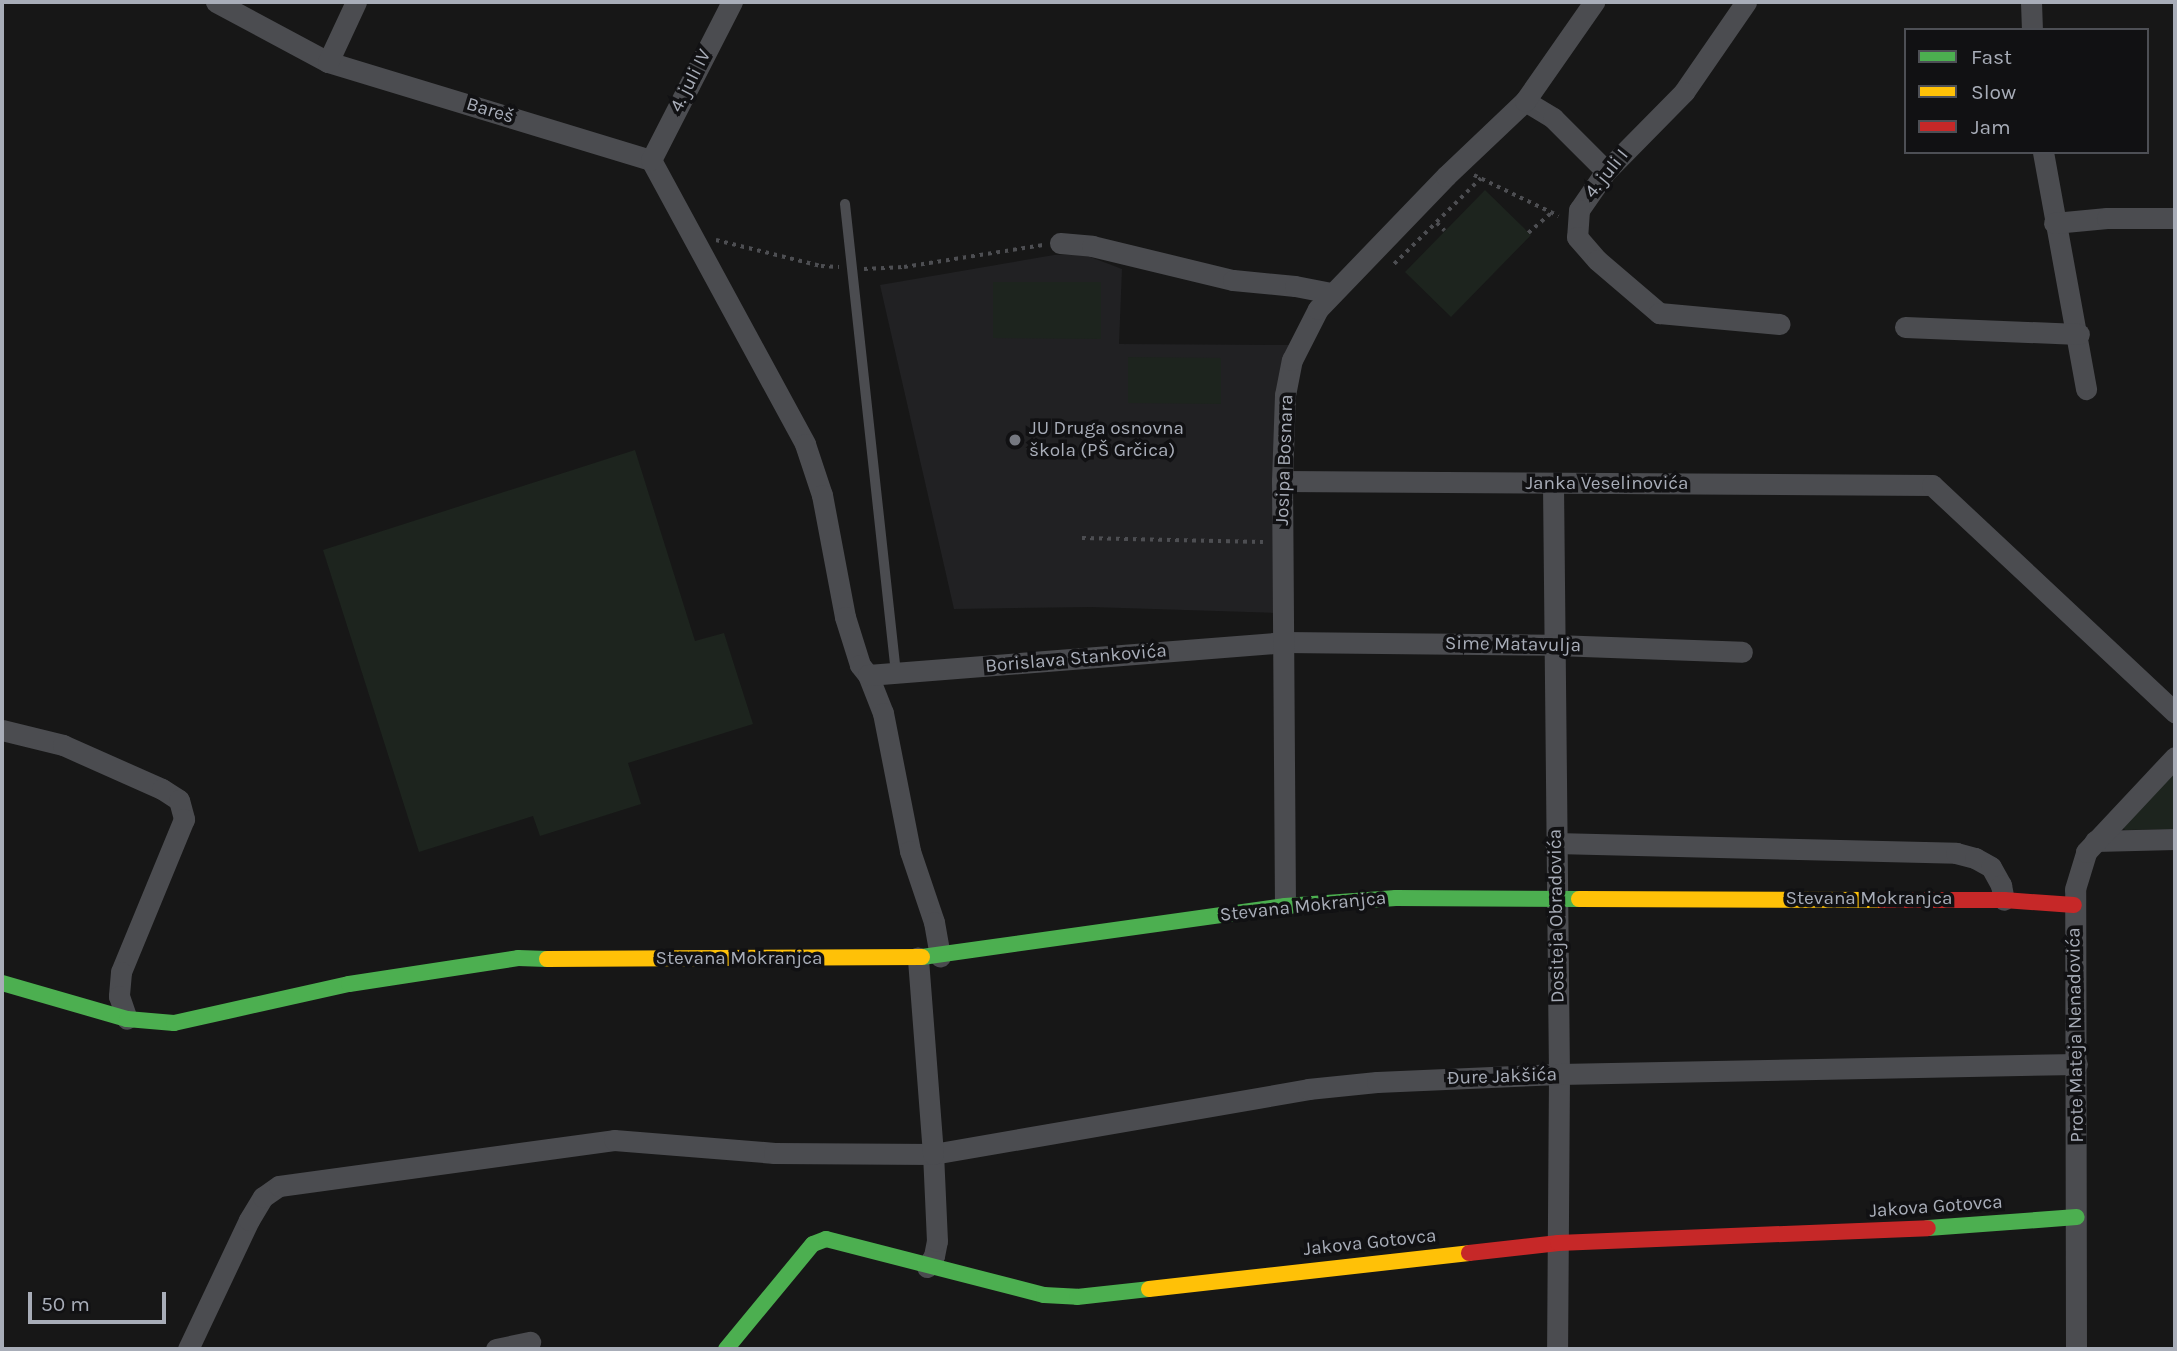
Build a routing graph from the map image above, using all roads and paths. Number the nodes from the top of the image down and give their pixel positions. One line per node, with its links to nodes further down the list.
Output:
1 (216, 2): 8 (street, Bareš)
2 (356, 2): 8 (street)
3 (732, 2): 11 (street, 4. juli IV)
4 (1594, 2): 9 (street, Josipa Bosnara)
5 (1746, 2): 13 (street, 4. juli I)
6 (2031, 2): 7 (street)
7 (2032, 28)
8 (328, 62): 11 (street, Bareš)
9 (1525, 101): 12 (street, Josipa Bosnara); 13 (street)
10 (2043, 154): 18 (street)
11 (652, 160): 21 (street)
12 (1457, 166): 14 (path); 25 (street, Josipa Bosnara)
13 (1606, 171): 19 (street, 4. juli I)
14 (1481, 178): 16 (path); 23 (path)
15 (845, 204): 24 (lane)
16 (1552, 212): 19 (path); 20 (path)
17 (2175, 218): 18 (street)
18 (2054, 223): 28 (street)
19 (1576, 224): 26 (street)
20 (1528, 233)
21 (694, 235): 24 (path); 38 (street)
22 (1060, 243): 24 (path); 25 (street)
23 (1394, 264)
24 (852, 268): 37 (lane)
25 (1332, 293): 30 (street, Josipa Bosnara)
26 (1779, 324)
27 (1905, 327): 28 (street)
28 (2079, 334): 29 (street)
29 (2086, 389)
30 (1282, 481): 31 (street, Janka Veselinovića); 33 (street, Josipa Bosnara)
31 (1553, 484): 35 (street, Dositeja Obradovića); 39 (street, Janka Veselinovića)
32 (1082, 538): 33 (path)
33 (1282, 542): 34 (street, Josipa Bosnara)
34 (1284, 642): 35 (street, Sime Matavulja); 37 (street, Borislava Stankovića); 48 (street, Josipa Bosnara)
35 (1555, 645): 36 (street, Sime Matavulja); 44 (street, Dositeja Obradovića)
36 (1742, 652)
37 (896, 673): 38 (street, Borislava Stankovića)
38 (868, 675): 49 (street)
39 (2175, 712)
40 (2, 730): 52 (street)
41 (2175, 757): 43 (street, Prote Mateja Nenadovića)
42 (2175, 839): 43 (street)
43 (2095, 841): 47 (street, Prote Mateja Nenadovića)
44 (1555, 843): 45 (street, Dositeja Obradovića); 46 (street)
45 (1557, 897): 46 (street, Stevana Mokranjca); 48 (street, Stevana Mokranjca); 54 (street, Dositeja Obradovića)
46 (2004, 900): 47 (street, Stevana Mokranjca)
47 (2074, 905): 53 (street, Prote Mateja Nenadovića)
48 (1285, 906): 49 (street, Stevana Mokranjca)
49 (940, 956): 50 (street, Stevana Mokranjca)
50 (918, 958): 52 (street, Stevana Mokranjca); 55 (street)
51 (2, 983): 52 (street, Stevana Mokranjca)
52 (127, 1019)
53 (2077, 1064): 54 (street, Đure Jakšića); 56 (street, Prote Mateja Nenadovića)
54 (1559, 1074): 55 (street, Đure Jakšića); 57 (street, Dositeja Obradovića)
55 (933, 1154): 58 (street); 60 (street, Đure Jakšića)
56 (2077, 1217): 57 (street, Jakova Gotovca); 64 (street, Prote Mateja Nenadovića)
57 (1558, 1244): 58 (street, Jakova Gotovca); 63 (street, Dositeja Obradovića)
58 (927, 1267): 62 (street, Jakova Gotovca)
59 (530, 1342): 61 (street)
60 (188, 1349)
61 (496, 1349)
62 (726, 1349)
63 (1557, 1349)
64 (2076, 1349)

